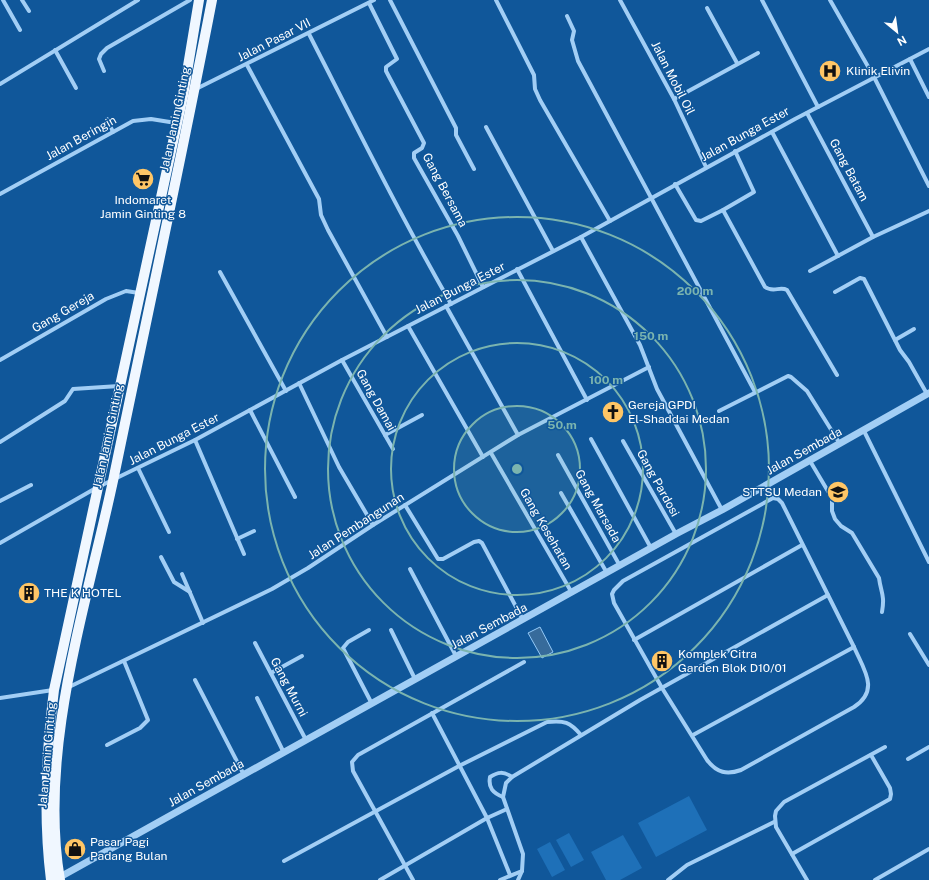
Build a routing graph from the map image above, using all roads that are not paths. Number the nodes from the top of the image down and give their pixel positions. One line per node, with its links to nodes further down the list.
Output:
1 (3, 0): 17 (street)
2 (22, 0): 15 (street)
3 (138, 0): 19 (street)
4 (190, 0): 25 (street)
5 (199, 0): 30 (main road, Jalan Jamin Ginting)
6 (212, 0): 29 (main road, Jalan Jamin Ginting)
7 (374, 0): 13 (street, Jalan Pasar VII)
8 (390, 0): 42 (street)
9 (496, 0): 49 (street)
10 (620, 0): 32 (street, Jalan Mobil Oil)
11 (762, 0): 33 (street)
12 (830, 0): 26 (street)
13 (369, 3): 18 (street, Jalan Pasar VII); 57 (street, Gang Bersama)
14 (708, 8): 23 (street)
15 (29, 11)
16 (567, 16): 46 (street)
17 (20, 30)
18 (309, 34): 24 (street, Jalan Pasar VII); 60 (street)
19 (54, 50): 27 (street); 28 (street)
20 (929, 50): 22 (street, Jalan Bunga Ester)
21 (758, 52): 23 (street)
22 (910, 59): 26 (street, Jalan Bunga Ester); 31 (street)
23 (737, 63): 32 (street)
24 (247, 65): 29 (street, Jalan Pasar VII); 64 (street)
25 (104, 71)
26 (874, 77): 33 (street, Jalan Bunga Ester); 44 (street)
27 (0, 84)
28 (76, 88)
29 (194, 90): 30 (street, Jalan Pasar VII); 93 (main road, Jalan Jamin Ginting)
30 (183, 96): 36 (main road, Jalan Jamin Ginting)
31 (929, 98)
32 (674, 99): 41 (street, Jalan Mobil Oil)
33 (818, 107): 34 (street, Jalan Bunga Ester)
34 (807, 113): 39 (street, Jalan Bunga Ester); 51 (street, Gang Batam)
35 (107, 119): 38 (street)
36 (176, 123): 38 (street, Jalan Beringin); 59 (main road, Jalan Jamin Ginting)
37 (486, 127): 52 (street)
38 (113, 132): 45 (street, Jalan Beringin)
39 (772, 132): 40 (street, Jalan Bunga Ester); 53 (street)
40 (735, 152): 41 (street, Jalan Bunga Ester); 47 (street)
41 (706, 167): 43 (street, Jalan Bunga Ester)
42 (474, 169)
43 (675, 184): 46 (street, Jalan Bunga Ester); 47 (street)
44 (929, 186)
45 (0, 194)
46 (651, 199): 49 (street, Jalan Bunga Ester); 73 (street)
47 (723, 210): 69 (street)
48 (929, 212): 51 (street)
49 (610, 221): 50 (street, Jalan Bunga Ester)
50 (581, 237): 52 (street, Jalan Bunga Ester); 68 (street)
51 (873, 237): 53 (street)
52 (553, 251): 54 (street, Jalan Bunga Ester)
53 (838, 256): 55 (street)
54 (517, 269): 57 (street, Jalan Bunga Ester); 75 (street)
55 (810, 271)
56 (220, 272): 72 (street)
57 (483, 287): 60 (street, Jalan Bunga Ester)
58 (836, 292): 65 (street)
59 (139, 293): 66 (street, Gang Gereja); 71 (main road, Jalan Jamin Ginting)
60 (451, 304): 61 (street, Jalan Bunga Ester)
61 (446, 306): 62 (street, Jalan Bunga Ester); 81 (street)
62 (408, 326): 64 (street, Jalan Bunga Ester); 90 (street)
63 (914, 329): 65 (street)
64 (387, 337): 67 (street, Jalan Bunga Ester)
65 (895, 340): 74 (street)
66 (0, 360)
67 (342, 360): 70 (street, Jalan Bunga Ester); 80 (street, Gang Damai)
68 (649, 367): 75 (street, Jalan Pembangunan); 100 (street)
69 (837, 375)
70 (299, 383): 72 (street, Jalan Bunga Ester); 101 (street)
71 (120, 386): 85 (street); 95 (main road, Jalan Jamin Ginting)
72 (286, 391): 76 (street, Jalan Bunga Ester)
73 (755, 392): 77 (street); 86 (street)
74 (928, 393): 79 (street, Jalan Sembada)
75 (587, 400): 81 (street, Jalan Pembangunan)
76 (250, 410): 83 (street, Jalan Bunga Ester); 97 (street)
77 (719, 411)
78 (422, 415): 80 (street)
79 (864, 431): 86 (street, Jalan Sembada); 111 (street)
80 (385, 435): 87 (street, Gang Damai)
81 (518, 436): 88 (street, Jalan Pembangunan)
82 (591, 439): 108 (street)
83 (195, 440): 92 (street, Jalan Bunga Ester); 105 (street)
84 (623, 441): 104 (street, Gang Pardosi)
85 (0, 442)
86 (840, 444): 91 (street, Jalan Sembada)
87 (393, 449)
88 (491, 453): 90 (street, Jalan Pembangunan); 117 (street, Gang Kesehatan)
89 (558, 455): 112 (street, Gang Marsada)
90 (483, 458): 99 (street, Jalan Pembangunan)
91 (810, 461): 100 (street, Jalan Sembada); 119 (street)
92 (138, 468): 93 (street, Jalan Bunga Ester); 103 (street)
93 (113, 481): 95 (street, Jalan Bunga Ester); 137 (main road, Jalan Jamin Ginting)
94 (31, 485): 98 (street)
95 (96, 488): 106 (street, Jalan Bunga Ester); 138 (main road, Jalan Jamin Ginting)
96 (561, 493): 115 (street)
97 (295, 497)
98 (0, 502)
99 (405, 505): 101 (street, Jalan Pembangunan); 120 (street)
100 (722, 510): 104 (street, Jalan Sembada)
101 (373, 525): 121 (street, Jalan Pembangunan)
102 (254, 531): 105 (street)
103 (169, 532)
104 (676, 534): 108 (street, Jalan Sembada)
105 (237, 539): 109 (street)
106 (0, 543)
107 (802, 546): 118 (street); 125 (street); 125 (street)
108 (651, 549): 112 (street, Jalan Sembada)
109 (244, 554)
110 (161, 557): 116 (street)
111 (929, 562)
112 (620, 566): 115 (street, Jalan Sembada)
113 (410, 569): 129 (street)
114 (182, 574): 116 (street)
115 (607, 574): 117 (street, Jalan Sembada)
116 (190, 593): 121 (street)
117 (572, 594): 120 (street, Jalan Sembada)
118 (828, 596): 127 (street); 136 (street)
119 (882, 612)
120 (523, 620): 129 (street, Jalan Sembada)
121 (203, 623): 130 (street, Jalan Pembangunan)
122 (369, 630): 141 (street)
123 (391, 630): 134 (street)
124 (910, 634): 132 (street)
125 (634, 640): 136 (street)
126 (255, 643): 133 (street, Gang Murni)
127 (854, 647): 144 (street); 144 (street)
128 (302, 656): 133 (street)
129 (456, 656): 134 (street, Jalan Sembada)
130 (124, 661): 137 (street, Jalan Pembangunan); 146 (street)
131 (524, 662): 142 (street)
132 (929, 665)
133 (270, 673): 145 (street, Gang Murni)
134 (415, 679): 141 (street, Jalan Sembada)
135 (195, 680): 153 (street)
136 (662, 688): 143 (street); 144 (street)
137 (66, 689): 166 (main road, Jalan Jamin Ginting)
138 (54, 690): 139 (street); 166 (main road, Jalan Jamin Ginting)
139 (0, 698)
140 (257, 698): 149 (street)
141 (372, 704): 145 (street, Jalan Sembada)
142 (432, 714): 152 (street); 157 (street)
143 (581, 735): 152 (street); 154 (street)
144 (693, 735)
145 (306, 740): 149 (street, Jalan Sembada)
146 (108, 745)
147 (885, 747): 150 (street)
148 (929, 747): 151 (street)
149 (284, 753): 153 (street, Jalan Sembada)
150 (871, 755): 159 (street); 161 (street)
151 (908, 758)
152 (459, 766): 157 (street); 158 (street)
153 (244, 775): 166 (street, Jalan Sembada)
154 (512, 777): 155 (street); 155 (street)
155 (503, 797): 156 (street)
156 (507, 809): 158 (street); 164 (street)
157 (375, 811): 162 (street); 163 (street)
158 (488, 818): 163 (street); 165 (street)
159 (774, 822): 161 (street); 171 (street)
160 (929, 849): 173 (street)
161 (792, 854): 172 (street)
162 (284, 861)
163 (405, 866): 167 (street); 168 (street)
164 (522, 871): 165 (street); 170 (street)
165 (510, 875): 169 (street)
166 (57, 879)
167 (380, 880)
168 (413, 880)
169 (500, 880)
170 (518, 880)
171 (668, 880)
172 (807, 880)
173 (875, 880)

